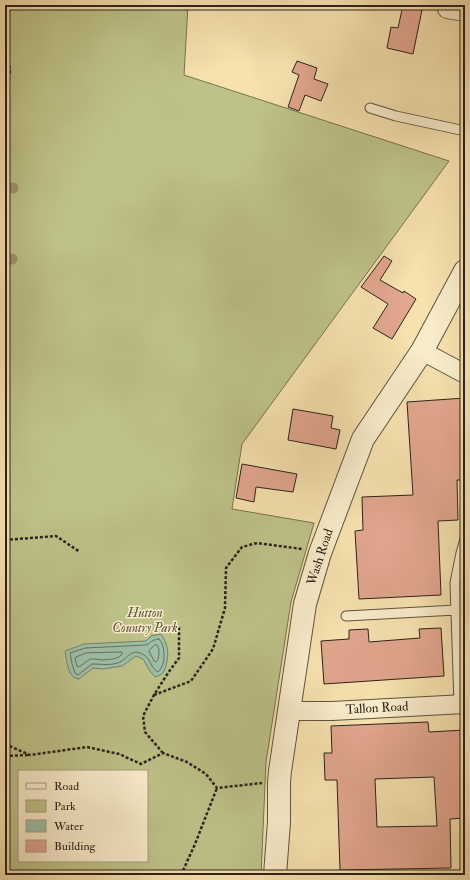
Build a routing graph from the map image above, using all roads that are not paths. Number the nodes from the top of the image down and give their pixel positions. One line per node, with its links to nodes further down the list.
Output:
1 (447, 9): 2 (street)
2 (465, 12)
3 (370, 108): 4 (lane)
4 (465, 131)
5 (465, 271): 6 (street, Wash Road)
6 (422, 351): 7 (street); 12 (street, Wash Road)
7 (465, 374)
8 (465, 539): 9 (lane)
9 (456, 610): 10 (lane); 11 (lane)
10 (346, 616)
11 (462, 704): 12 (street, Tallon Road)
12 (289, 712): 13 (street, Wash Road)
13 (275, 875)

